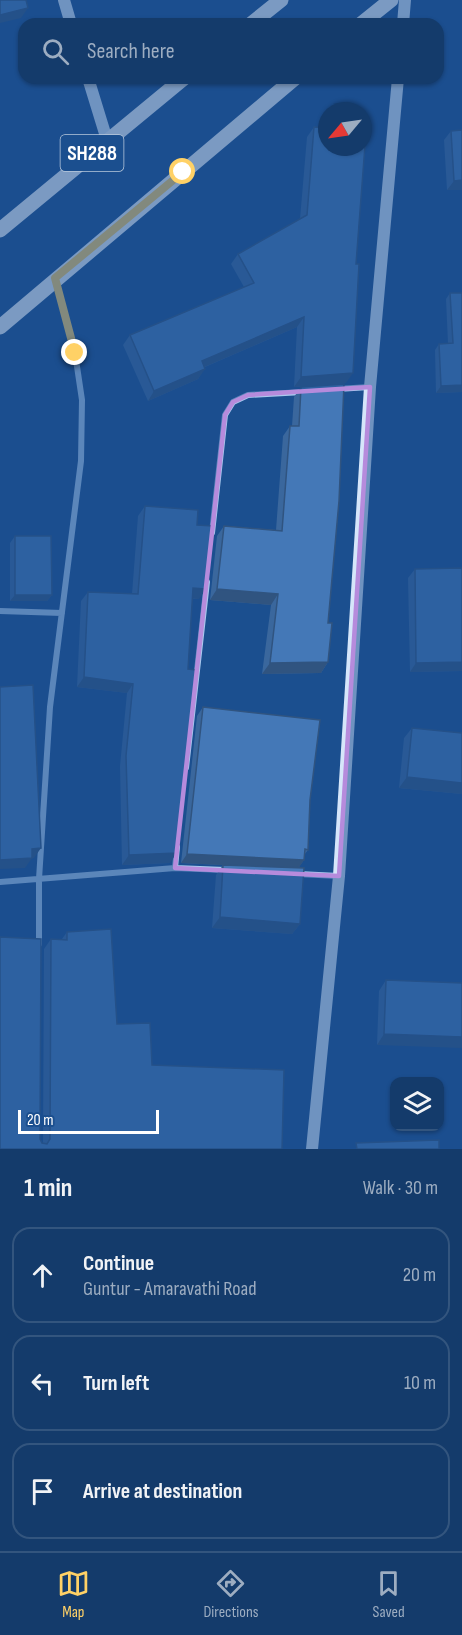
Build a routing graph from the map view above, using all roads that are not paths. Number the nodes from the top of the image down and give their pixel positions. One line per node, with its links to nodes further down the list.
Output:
1 (64, 0): 5 (street)
2 (281, 0): 6 (main road)
3 (391, 0): 7 (main road)
4 (405, 0): 8 (street)
5 (69, 18)
6 (258, 18)
7 (368, 18)
8 (404, 18)
9 (90, 84): 13 (street)
10 (177, 84): 13 (main road, SH288)
11 (288, 84): 15 (main road)
12 (397, 84): 17 (street)
13 (107, 140): 14 (main road, SH288)
14 (0, 230)
15 (55, 278): 16 (main road); 23 (street)
16 (0, 327)
17 (370, 387): 18 (street); 29 (street)
18 (326, 390)
19 (315, 391): 20 (street)
20 (211, 543)
21 (207, 578): 24 (street)
22 (0, 611): 23 (street)
23 (62, 613): 30 (street)
24 (185, 775)
25 (178, 833): 26 (street)
26 (175, 868): 27 (street); 30 (street)
27 (233, 871)
28 (292, 874): 29 (street)
29 (339, 876): 33 (street)
30 (39, 879): 31 (street); 32 (street)
31 (0, 882)
32 (39, 949)
33 (312, 1149)

